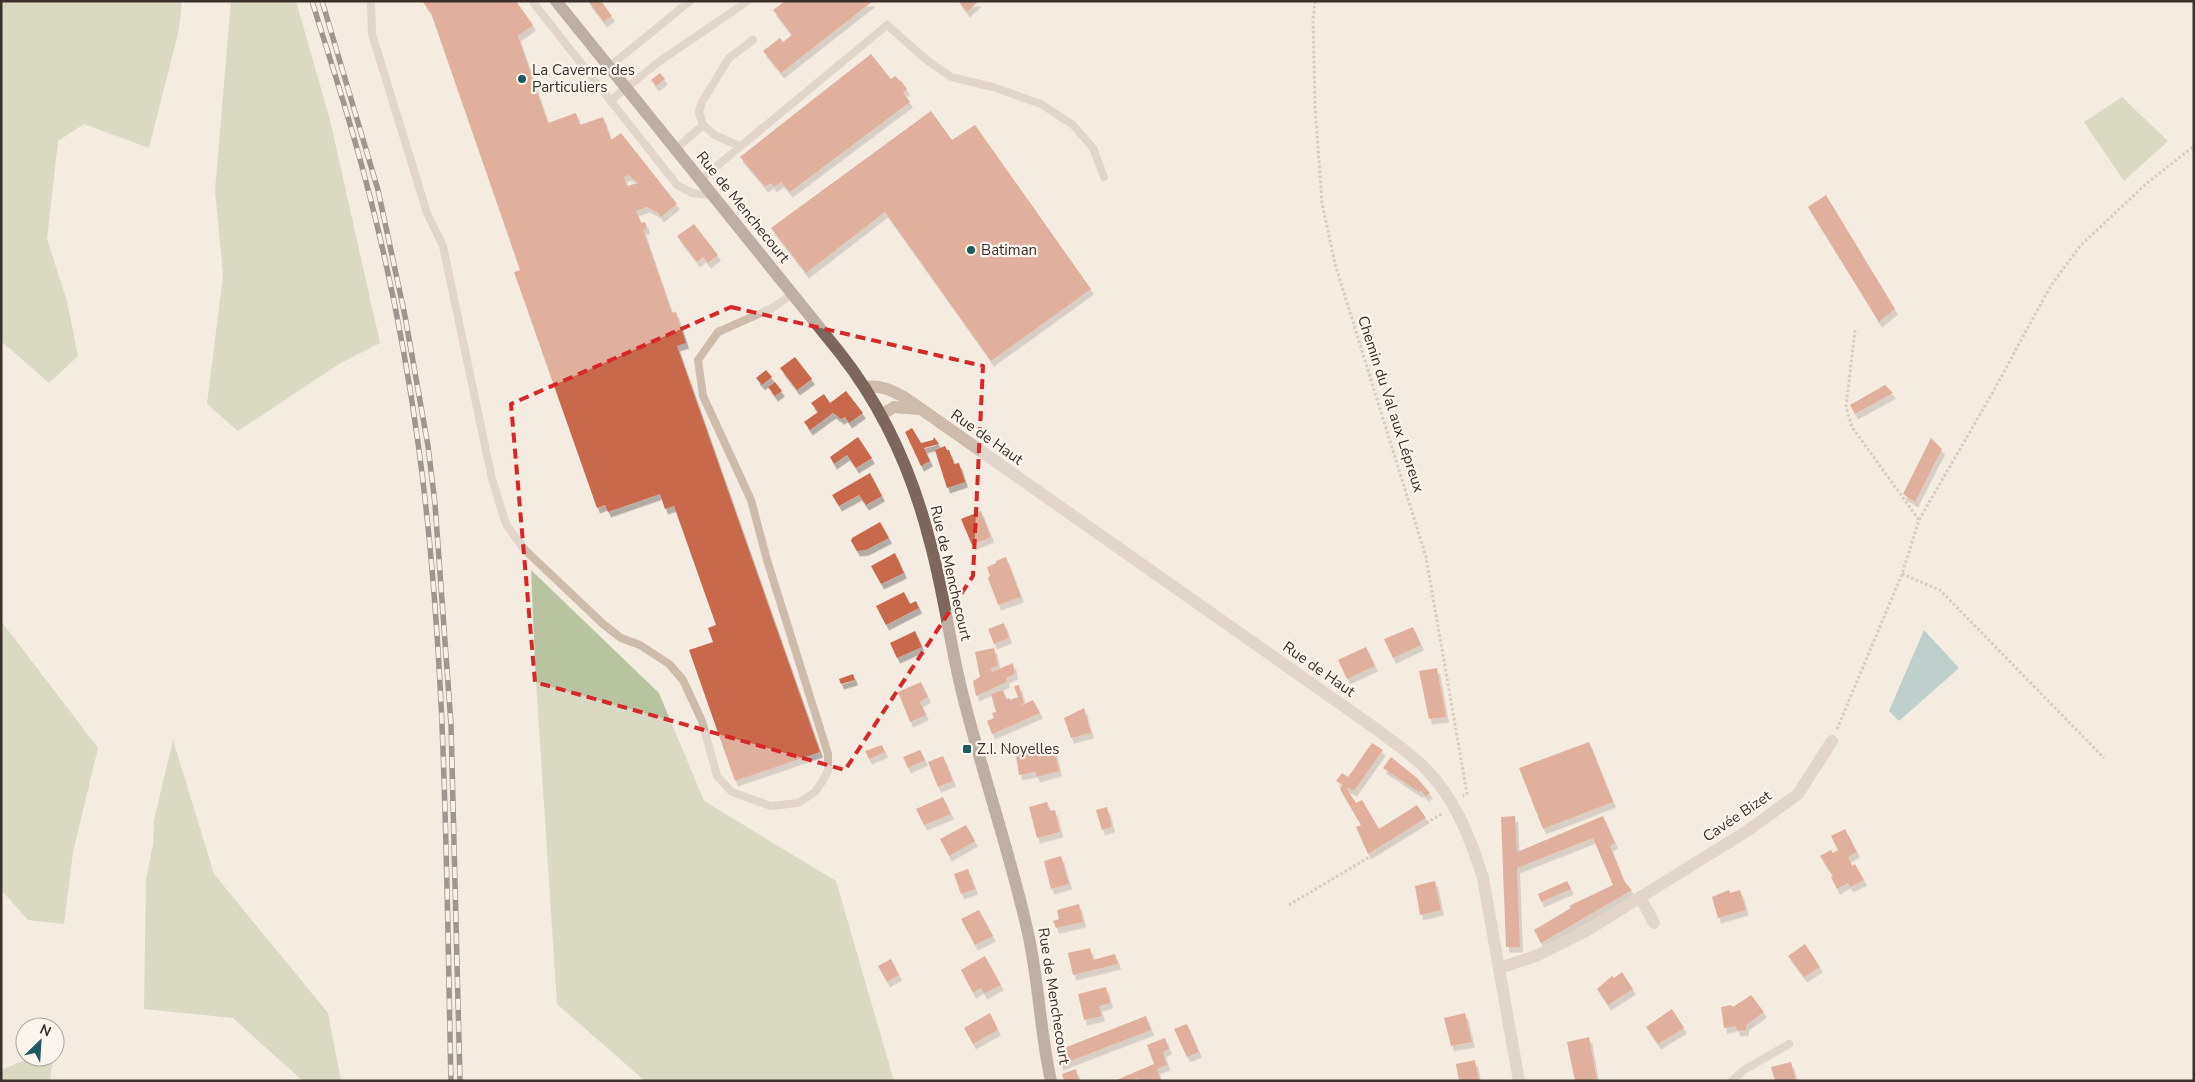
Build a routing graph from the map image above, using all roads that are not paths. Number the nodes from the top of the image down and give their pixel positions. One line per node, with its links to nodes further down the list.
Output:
1 (370, 1): 16 (lane)
2 (532, 1): 9 (lane)
3 (556, 1): 7 (main road, Rue de Menchecourt)
4 (690, 1): 7 (lane)
5 (748, 1): 8 (lane)
6 (753, 40): 10 (lane)
7 (609, 67): 8 (main road, Rue de Menchecourt)
8 (627, 89): 9 (lane); 12 (main road, Rue de Menchecourt)
9 (610, 101): 15 (lane)
10 (703, 125): 11 (lane); 12 (lane)
11 (740, 146): 13 (lane); 14 (lane)
12 (676, 149): 14 (main road, Rue de Menchecourt)
13 (1104, 177)
14 (700, 180): 15 (main road, Rue de Menchecourt)
15 (712, 195): 16 (main road, Rue de Menchecourt)
16 (793, 294): 17 (main road, Rue de Menchecourt)
17 (865, 387): 18 (street, Rue de Haut); 19 (main road, Rue de Menchecourt)
18 (919, 409): 19 (street); 23 (street, Rue de Haut)
19 (881, 414): 25 (main road, Rue de Menchecourt)
20 (1832, 741): 21 (street, Cavée Bizet)
21 (1640, 897): 22 (street); 23 (street, Cavée Bizet)
22 (1654, 923)
23 (1499, 968): 26 (street, Rue de Haut)
24 (1789, 1044): 27 (lane)
25 (1051, 1081)
26 (1519, 1081)
27 (1732, 1081)

